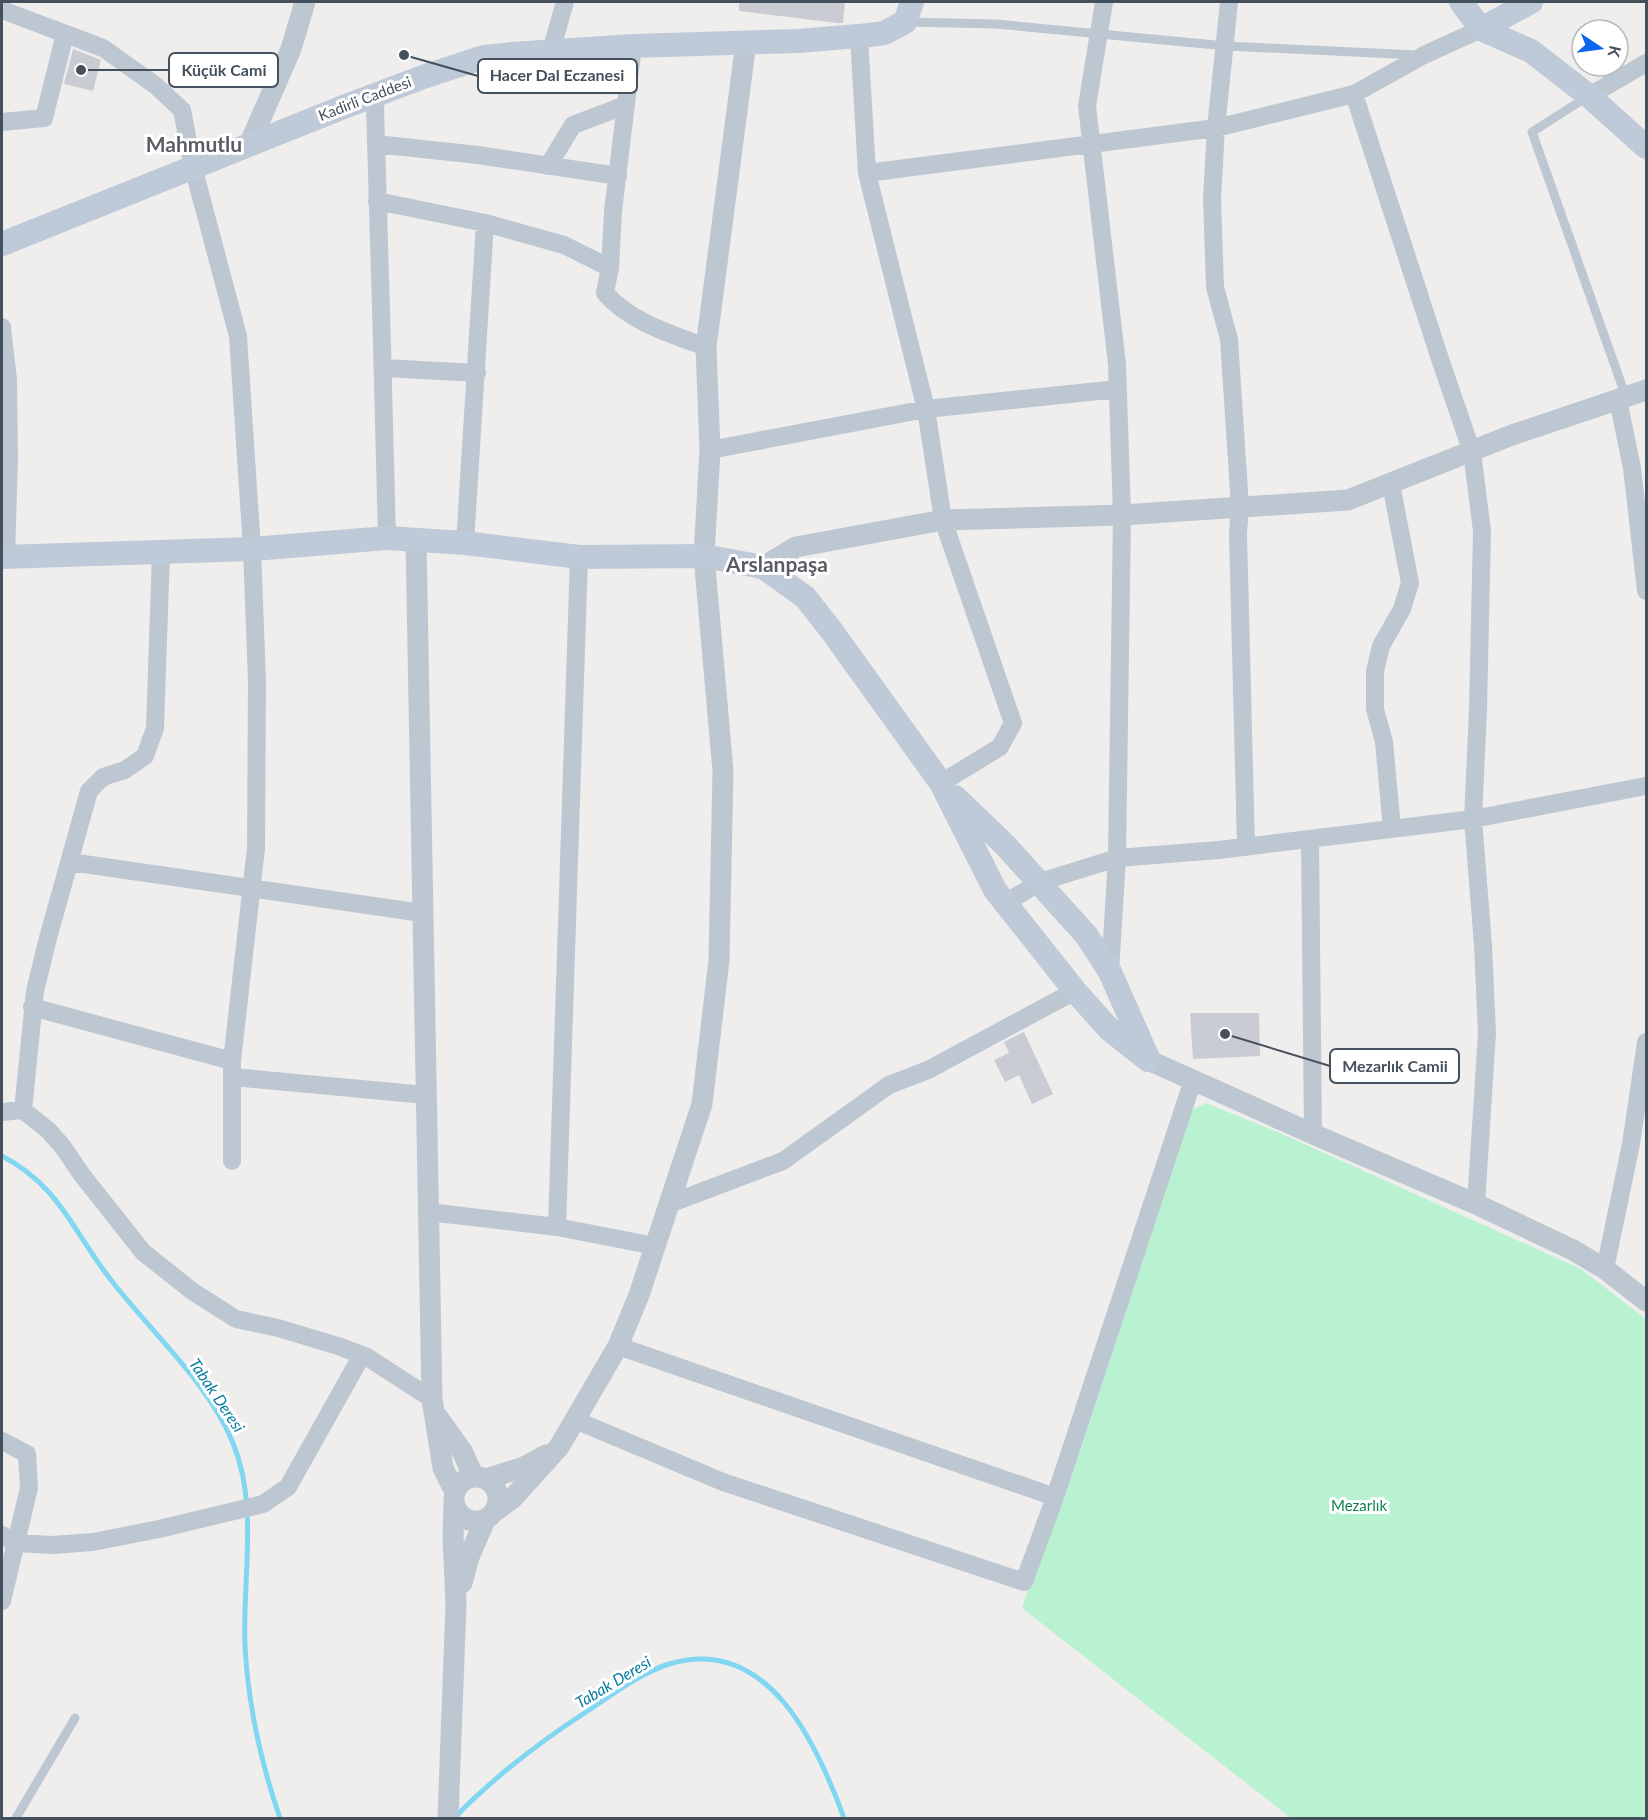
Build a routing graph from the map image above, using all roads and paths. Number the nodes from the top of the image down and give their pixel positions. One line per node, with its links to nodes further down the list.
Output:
1 (305, 2): 27 (street)
2 (565, 2): 16 (street)
3 (1104, 2): 11 (street)
4 (1229, 2): 15 (street)
5 (1461, 2): 9 (main road)
6 (1531, 2): 9 (main road)
7 (4, 8): 10 (street)
8 (908, 11): 11 (lane); 12 (main road, Kadirli Caddesi)
9 (1481, 29): 17 (street); 21 (main road)
10 (65, 34): 23 (street); 30 (street)
11 (1098, 35): 15 (lane); 25 (street)
12 (860, 36): 13 (main road, Kadirli Caddesi); 31 (street)
13 (746, 42): 14 (main road, Kadirli Caddesi); 38 (street)
14 (633, 46): 16 (main road, Kadirli Caddesi); 22 (street)
15 (1226, 46): 17 (lane); 24 (street)
16 (551, 51): 20 (main road, Kadirli Caddesi)
17 (1424, 55): 19 (street)
18 (1647, 63): 21 (street)
19 (1354, 94): 24 (street); 46 (street)
20 (377, 95): 26 (street); 27 (main road, Kadirli Caddesi)
21 (1589, 96): 28 (main road); 43 (lane)
22 (626, 105): 29 (street); 32 (street)
23 (2, 122)
24 (1216, 128): 25 (street); 48 (street)
25 (1092, 143): 31 (street); 41 (street)
26 (376, 144): 29 (street); 33 (street)
27 (249, 145): 30 (main road, Kadirli Caddesi)
28 (1647, 147)
29 (549, 166): 32 (street)
30 (193, 167): 35 (main road, Kadirli Caddesi); 54 (street)
31 (867, 173): 44 (street)
32 (618, 176): 36 (street)
33 (377, 201): 34 (street); 39 (street)
34 (485, 223): 36 (street); 40 (street)
35 (2, 244)
36 (610, 268): 38 (street)
37 (2, 327): 57 (street)
38 (706, 347): 45 (street)
39 (384, 368): 40 (street); 51 (street)
40 (477, 373): 53 (street)
41 (1118, 389): 44 (street); 49 (street)
42 (1647, 390): 43 (street)
43 (1622, 399): 46 (street); 60 (street)
44 (926, 409): 45 (street); 50 (street)
45 (710, 450): 56 (street)
46 (1472, 452): 47 (street); 63 (street)
47 (1391, 484): 48 (street); 64 (street)
48 (1240, 507): 49 (street); 66 (street)
49 (1122, 515): 50 (street); 67 (street)
50 (943, 520): 59 (street); 61 (street)
51 (387, 538): 52 (main road); 54 (main road)
52 (416, 541): 53 (main road); 72 (street)
53 (465, 543): 58 (main road)
54 (252, 549): 55 (main road); 70 (street)
55 (161, 553): 57 (main road); 68 (street)
56 (704, 556): 58 (main road); 59 (main road); 85 (street)
57 (4, 557)
58 (579, 557): 88 (street)
59 (763, 567): 61 (main road)
60 (1647, 591)
61 (940, 783): 69 (main road); 71 (main road)
62 (1647, 786): 63 (street)
63 (1473, 819): 64 (street); 86 (street)
64 (1392, 829): 65 (street)
65 (1310, 839): 66 (street); 83 (street)
66 (1246, 847): 67 (street)
67 (1117, 858): 69 (street); 73 (street)
68 (70, 862): 70 (street); 75 (street)
69 (1040, 882): 71 (street); 73 (main road)
70 (252, 888): 72 (street); 78 (street)
71 (1005, 903): 74 (main road)
72 (422, 914): 80 (street)
73 (1110, 972): 77 (main road)
74 (1075, 991): 77 (main road); 85 (street)
75 (32, 1007): 78 (street); 81 (street)
76 (1647, 1042): 90 (street)
77 (1148, 1060): 79 (street)
78 (232, 1069): 80 (street); 84 (street)
79 (1193, 1080): 83 (street); 99 (street)
80 (426, 1095): 87 (street)
81 (23, 1110): 82 (street); 93 (street)
82 (2, 1112)
83 (1313, 1134): 86 (street)
84 (232, 1161)
85 (669, 1204): 89 (street)
86 (1476, 1204): 90 (street)
87 (428, 1212): 88 (street); 94 (street)
88 (557, 1227): 89 (street)
89 (655, 1246): 92 (street)
90 (1605, 1269): 91 (street)
91 (1647, 1301)
92 (618, 1346): 95 (street); 99 (street)
93 (362, 1355): 94 (street); 102 (street)
94 (433, 1406): 98 (street); 100 (street)
95 (575, 1420): 97 (street); 99 (street)
96 (2, 1441): 102 (street)
97 (559, 1447): 98 (street); 101 (street)
98 (480, 1478): 100 (street); 101 (street)
99 (1055, 1497)
100 (454, 1498): 101 (street); 104 (street)
101 (489, 1516): 104 (street)
102 (8, 1539): 103 (street)
103 (2, 1601)
104 (456, 1604): 106 (street)
105 (75, 1718): 107 (lane)
106 (448, 1815)
107 (16, 1818)

